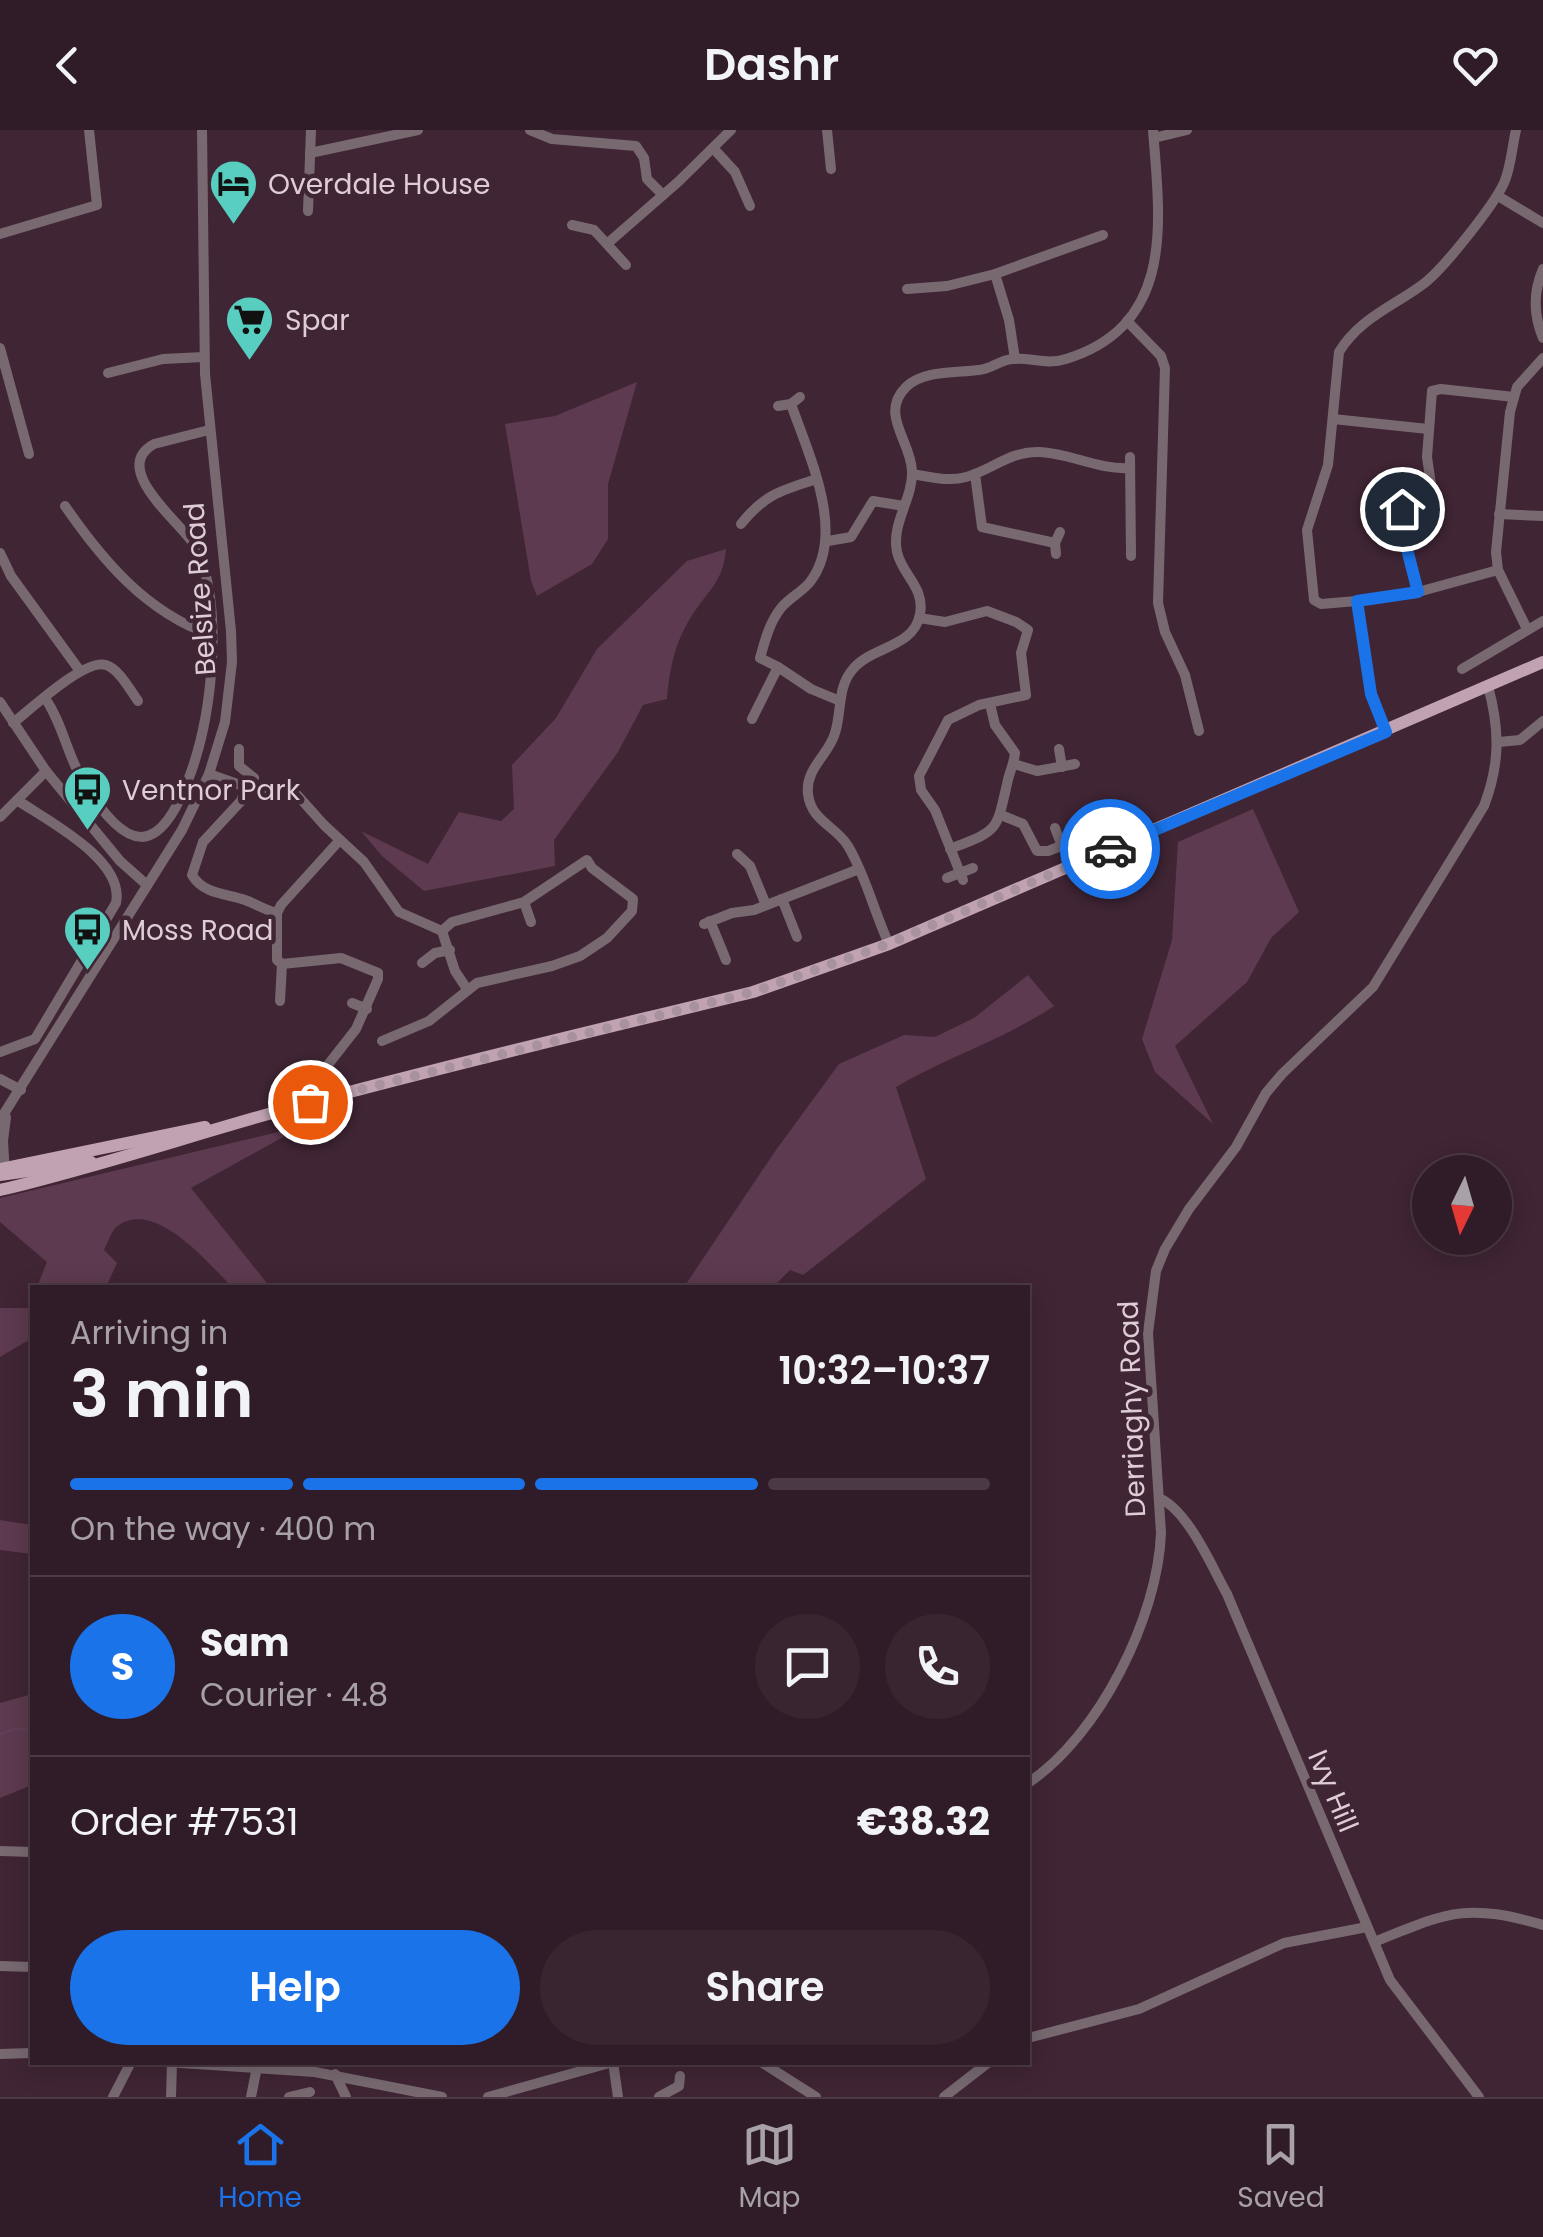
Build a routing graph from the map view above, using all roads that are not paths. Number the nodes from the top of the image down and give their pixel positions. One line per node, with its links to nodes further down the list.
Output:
1 (88, 130): 21 (street)
2 (202, 130): 31 (street, Belsize Road)
3 (310, 130): 13 (street)
4 (418, 130): 13 (street)
5 (730, 130): 12 (street)
6 (827, 130): 14 (street)
7 (1187, 130): 10 (street)
8 (1516, 130): 16 (street)
9 (537, 132): 11 (street)
10 (1153, 134): 28 (street)
11 (575, 135): 15 (street)
12 (713, 148): 15 (street); 17 (street)
13 (310, 153): 18 (street)
14 (833, 161)
15 (663, 195): 23 (street)
16 (1498, 196): 19 (street); 37 (street)
17 (750, 206)
18 (308, 211)
19 (1543, 222)
20 (572, 225): 23 (street)
21 (0, 234)
22 (1103, 235): 26 (street)
23 (608, 243): 24 (street)
24 (626, 265)
25 (1543, 269): 29 (street)
26 (995, 274): 27 (street); 33 (street)
27 (907, 289)
28 (1128, 320): 33 (street); 73 (street)
29 (1543, 338)
30 (0, 348): 40 (street)
31 (204, 357): 34 (street); 38 (street, Belsize Road)
32 (1543, 358): 35 (street)
33 (1015, 359): 41 (street)
34 (108, 373)
35 (1514, 397): 39 (street); 46 (street)
36 (790, 402): 43 (street)
37 (1333, 419): 39 (street); 55 (street)
38 (208, 430): 59 (street); 82 (street, Belsize Road)
39 (1428, 430): 54 (street)
40 (29, 454)
41 (912, 474): 42 (street); 45 (street)
42 (975, 474): 50 (street); 52 (street)
43 (817, 479): 48 (street); 49 (street)
44 (65, 506): 59 (street)
45 (904, 506): 49 (street); 56 (street)
46 (1499, 514): 47 (street); 53 (street)
47 (1543, 516)
48 (741, 524)
49 (828, 542): 62 (street)
50 (1057, 543)
51 (0, 553): 63 (street)
52 (1131, 556)
53 (1498, 570): 54 (street); 58 (street)
54 (1418, 592): 55 (street)
55 (1357, 601): 74 (street)
56 (920, 618): 67 (street); 69 (street)
57 (1543, 621): 58 (street)
58 (1527, 629): 61 (street)
59 (211, 635): 65 (street)
60 (1543, 662): 64 (main road)
61 (1462, 665)
62 (778, 667): 67 (street); 70 (street)
63 (80, 671): 65 (street); 66 (street)
64 (1488, 686): 74 (main road); 75 (street, Derriaghy Road)
65 (45, 698): 72 (street)
66 (138, 701)
67 (840, 701): 92 (street)
68 (0, 702): 72 (street)
69 (990, 704): 78 (street); 89 (street)
70 (752, 719)
71 (1543, 722): 75 (street)
72 (13, 723): 81 (street)
73 (1183, 724)
74 (1386, 732): 103 (main road)
75 (1498, 742): 121 (street, Derriaghy Road)
76 (1059, 748): 80 (street)
77 (239, 749): 83 (street)
78 (1014, 764): 80 (street); 85 (street)
79 (1075, 764): 80 (street)
80 (1062, 766)
81 (46, 771): 84 (street); 95 (street)
82 (210, 774): 83 (street); 95 (street, Belsize Road)
83 (248, 788): 88 (street); 99 (street)
84 (17, 800): 86 (street); 113 (street)
85 (1001, 815): 87 (street); 89 (street)
86 (0, 817)
87 (1055, 828)
88 (340, 841): 99 (street); 101 (street)
89 (950, 848): 93 (street)
90 (736, 854): 98 (street)
91 (972, 868): 93 (street)
92 (858, 869): 96 (street); 103 (street)
93 (962, 876): 94 (street)
94 (948, 878)
95 (146, 885): 116 (street, Belsize Road)
96 (782, 899): 98 (street); 102 (street)
97 (524, 902): 100 (street); 101 (street); 108 (street)
98 (766, 905): 105 (street)
99 (277, 913): 107 (street)
100 (531, 922)
101 (442, 931): 104 (street)
102 (797, 937)
103 (888, 944): 119 (main road)
104 (450, 950): 106 (street); 108 (street)
105 (726, 960)
106 (422, 962)
107 (282, 964): 109 (street); 111 (street)
108 (467, 989): 112 (street)
109 (280, 1002)
110 (352, 1002): 111 (street)
111 (367, 1009): 114 (street)
112 (382, 1041)
113 (0, 1052)
114 (298, 1077)
115 (0, 1078): 116 (street)
116 (21, 1090): 117 (street, Belsize Road)
117 (9, 1107): 118 (street, Belsize Road); 120 (street, Belsize Road)
118 (0, 1120)
119 (242, 1121): 120 (main road); 120 (main road)
120 (2, 1178)
121 (1159, 1498): 122 (street, Derriaghy Road); 126 (street, Ivy Hill)
122 (1030, 1781)
123 (0, 1850): 124 (street)
124 (30, 1852)
125 (1543, 1925): 127 (street)
126 (1367, 1926): 127 (street, Ivy Hill); 130 (street)
127 (1374, 1942): 156 (street, Ivy Hill)
128 (0, 1966): 129 (street)
129 (30, 1967)
130 (1030, 2037)
131 (30, 2053): 132 (street)
132 (0, 2054)
133 (129, 2065): 145 (street)
134 (169, 2065): 146 (street)
135 (204, 2065): 141 (street)
136 (602, 2065): 151 (street)
137 (613, 2065): 152 (street)
138 (766, 2065): 154 (street)
139 (985, 2065): 155 (street)
140 (294, 2066): 141 (street); 142 (street)
141 (256, 2068): 147 (street)
142 (335, 2074): 149 (street); 150 (street)
143 (680, 2076): 153 (street)
144 (310, 2092): 148 (street)
145 (112, 2097)
146 (170, 2097)
147 (253, 2097)
148 (289, 2097)
149 (346, 2097)
150 (442, 2097)
151 (488, 2097)
152 (618, 2097)
153 (659, 2097)
154 (816, 2097)
155 (944, 2097)
156 (1479, 2097)

